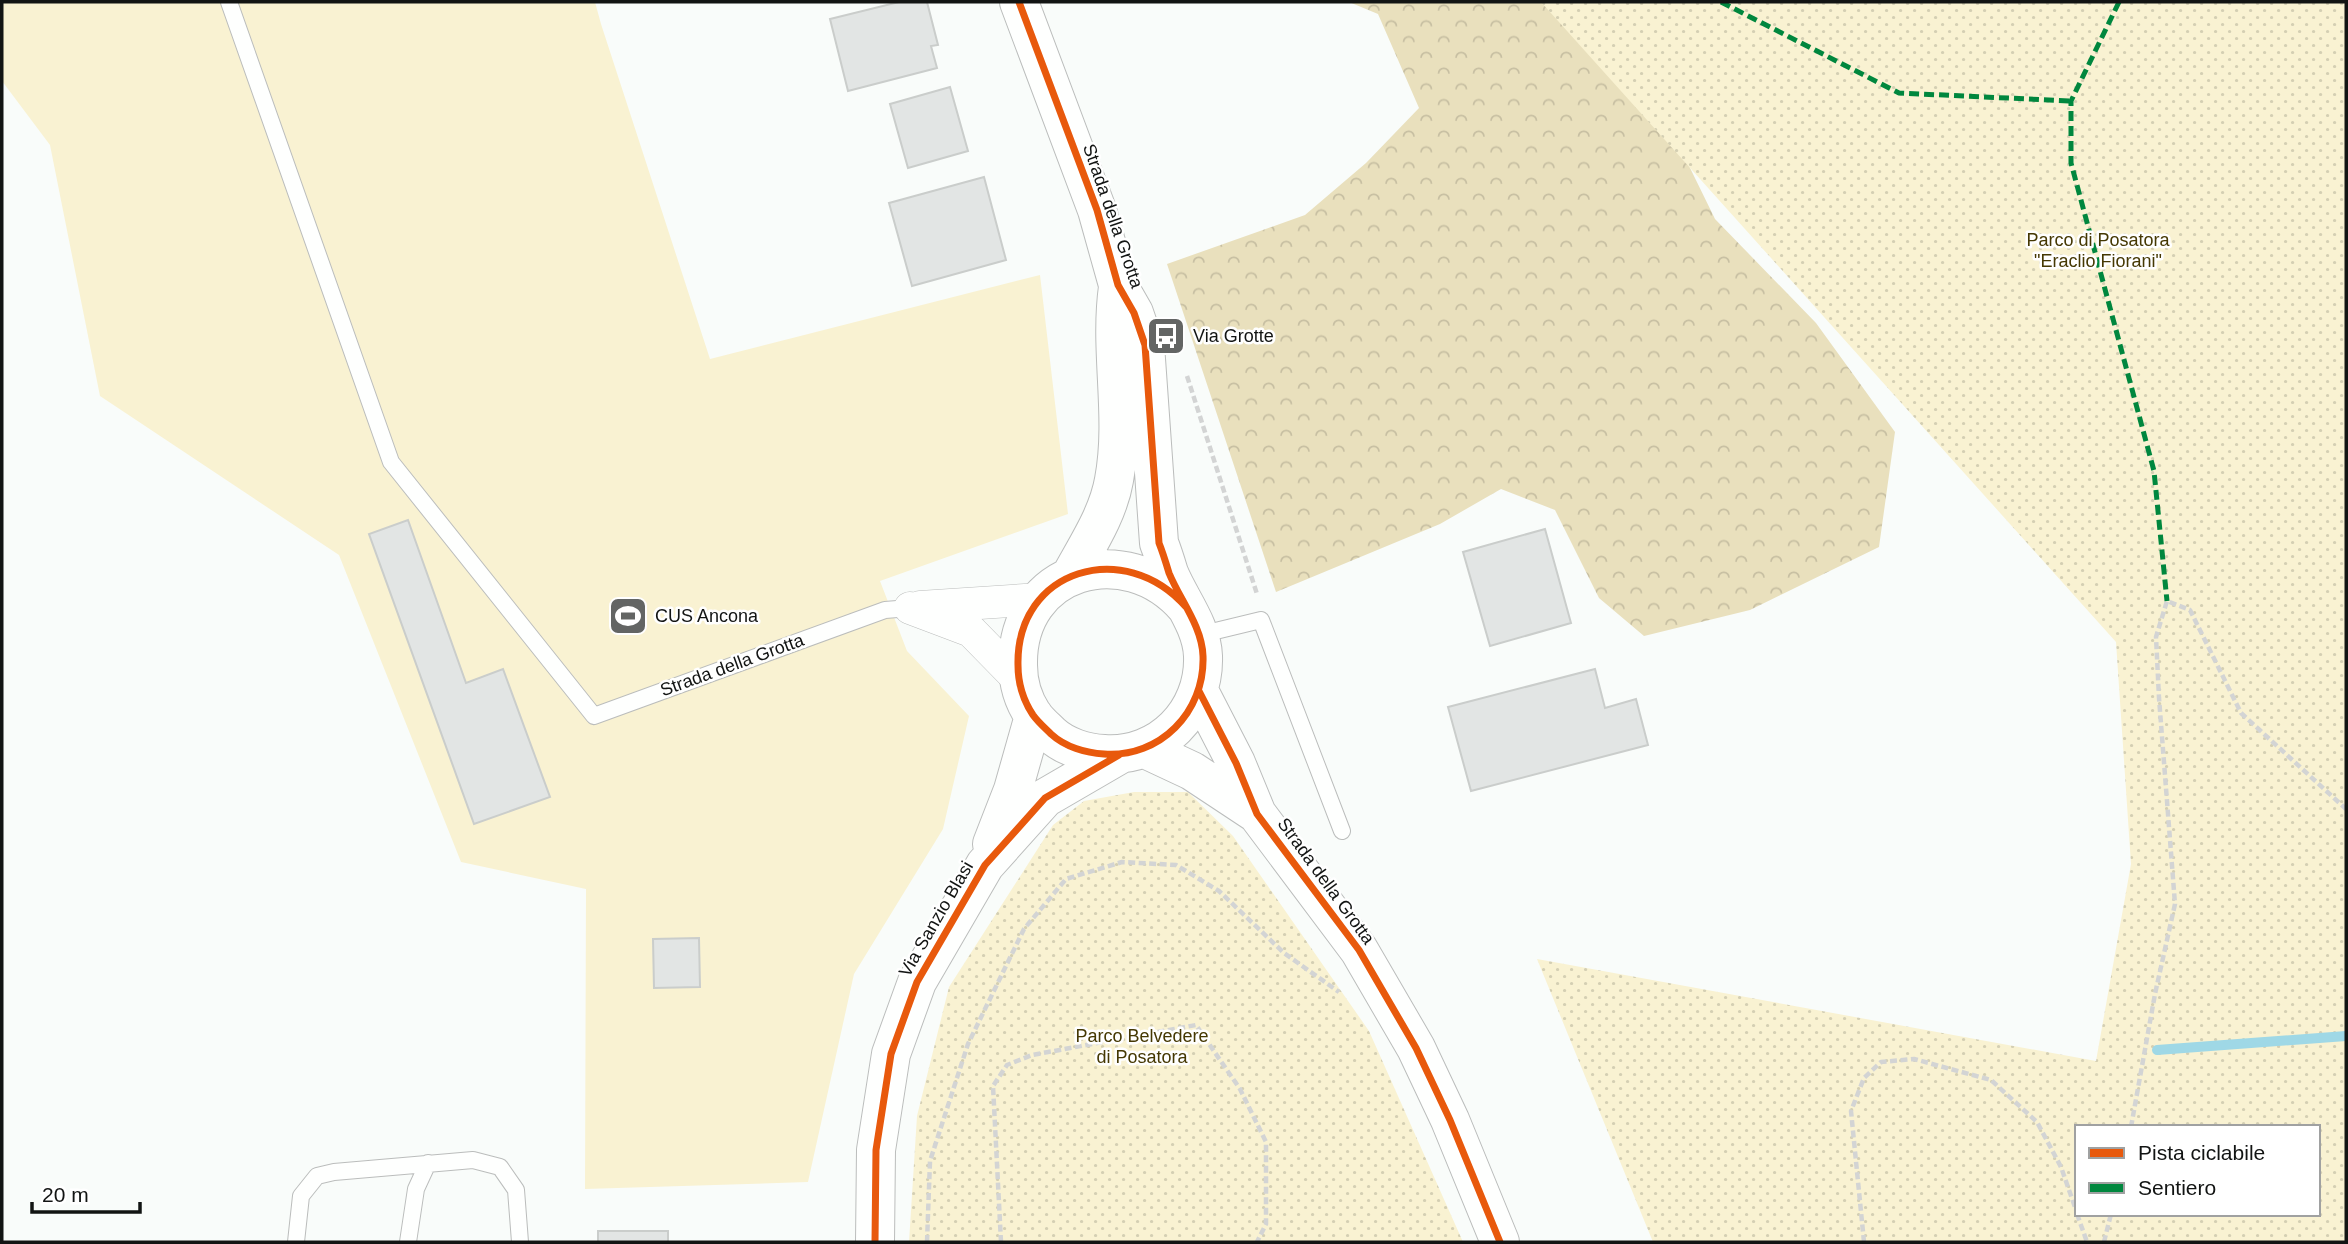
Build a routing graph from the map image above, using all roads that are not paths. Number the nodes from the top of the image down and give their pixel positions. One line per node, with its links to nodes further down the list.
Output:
1 (229, 2): 5 (lane, Strada della Grotta)
2 (1018, 2): 3 (street, Strada della Grotta)
3 (1118, 285): 4 (street, Strada della Grotta); 6 (street, Strada della Grotta)
4 (1055, 588): 5 (street, Strada della Grotta); 6 (street, Strada della Grotta); 7 (street, Strada della Grotta)
5 (910, 608): 7 (street, Strada della Grotta)
6 (1193, 621): 8 (street, Strada della Grotta); 12 (lane)
7 (1018, 679): 9 (street, Strada della Grotta)
8 (1199, 691): 10 (street, Strada della Grotta); 11 (street, Strada della Grotta)
9 (1034, 716): 10 (street, Strada della Grotta); 13 (street, Via Sanzio Blasi)
10 (1132, 752): 11 (street, Strada della Grotta); 13 (street, Via Sanzio Blasi)
11 (1257, 814): 19 (street, Strada della Grotta)
12 (1342, 831)
13 (985, 865): 18 (street, Via Sanzio Blasi)
14 (428, 1164): 15 (lane); 16 (lane); 17 (lane)
15 (296, 1242)
16 (408, 1242)
17 (520, 1242)
18 (875, 1242)
19 (1500, 1242)

